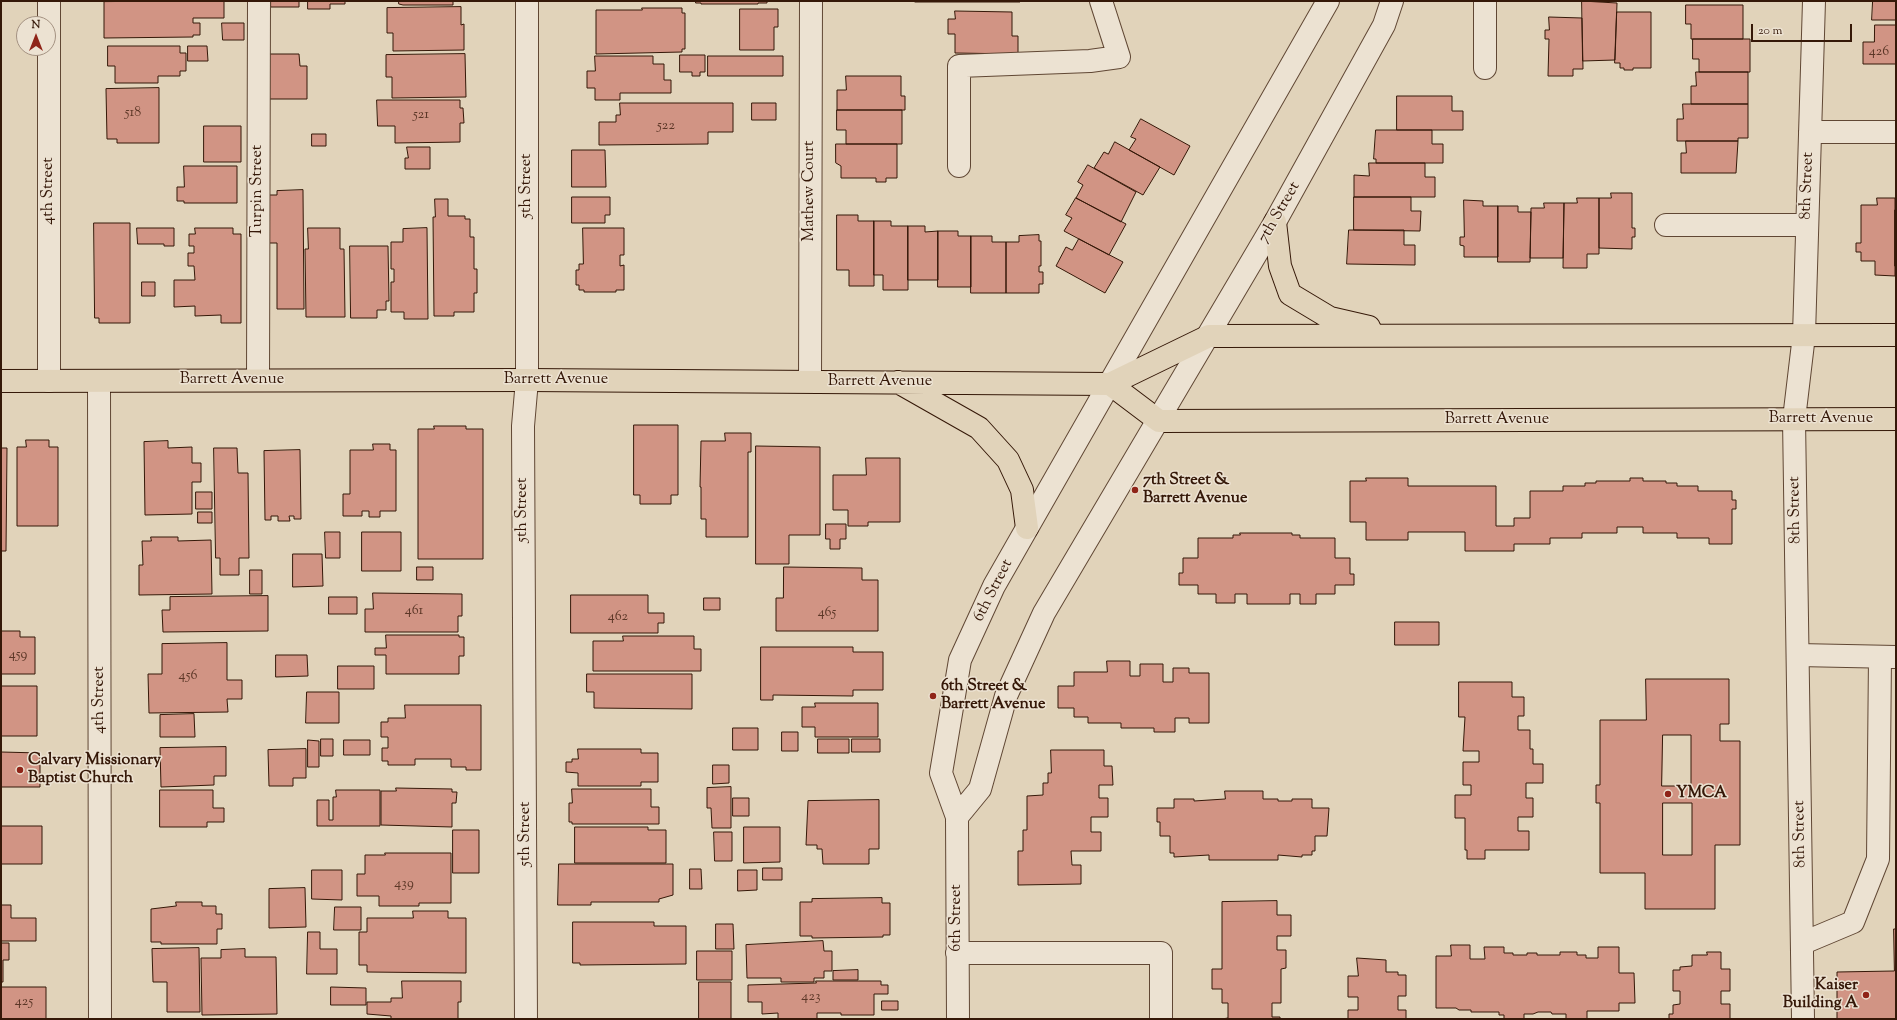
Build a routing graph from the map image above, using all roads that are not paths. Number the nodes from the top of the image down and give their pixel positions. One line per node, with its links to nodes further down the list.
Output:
1 (50, 1): 24 (street, 4th Street)
2 (259, 1): 21 (street, Turpin Street)
3 (527, 1): 22 (street, 5th Street)
4 (810, 1): 26 (street, Mathew Court)
5 (1101, 1): 13 (street)
6 (1328, 1): 28 (street)
7 (1392, 1): 14 (street, 7th Street)
8 (1485, 1): 10 (street)
9 (1814, 1): 11 (street, 8th Street)
10 (1485, 68)
11 (1810, 132): 12 (street); 16 (street, 8th Street)
12 (1896, 132)
13 (959, 166)
14 (1275, 222): 19 (street, 7th Street); 20 (main road)
15 (1666, 225): 16 (street)
16 (1807, 225): 17 (street, 8th Street)
17 (1804, 335): 18 (main road, Barrett Avenue); 20 (main road, Barrett Avenue); 29 (street, 8th Street)
18 (1896, 335)
19 (1208, 336): 20 (main road, Barrett Avenue); 28 (main road, Barrett Avenue); 31 (street, 7th Street)
20 (1403, 336)
21 (258, 380): 22 (main road, Barrett Avenue); 25 (main road, Barrett Avenue)
22 (527, 380): 26 (main road, Barrett Avenue); 39 (street, 5th Street)
23 (1, 381): 24 (main road, Barrett Avenue)
24 (49, 381): 25 (main road, Barrett Avenue)
25 (99, 381): 38 (street, 4th Street)
26 (810, 381): 27 (main road, Barrett Avenue)
27 (897, 382): 28 (main road, Barrett Avenue); 32 (main road)
28 (1110, 384): 31 (main road); 32 (street, 6th Street)
29 (1794, 420): 30 (main road, Barrett Avenue); 31 (main road, Barrett Avenue); 33 (street, 8th Street)
30 (1896, 420)
31 (1159, 421): 35 (street)
32 (1027, 528): 35 (street, 6th Street)
33 (1798, 655): 34 (street); 36 (street, 8th Street)
34 (1888, 657): 36 (street)
35 (957, 817): 37 (street, 6th Street)
36 (1803, 943): 42 (street, 8th Street)
37 (957, 952): 40 (street, 6th Street); 41 (street)
38 (100, 1019)
39 (526, 1019)
40 (958, 1019)
41 (1161, 1019)
42 (1803, 1019)

